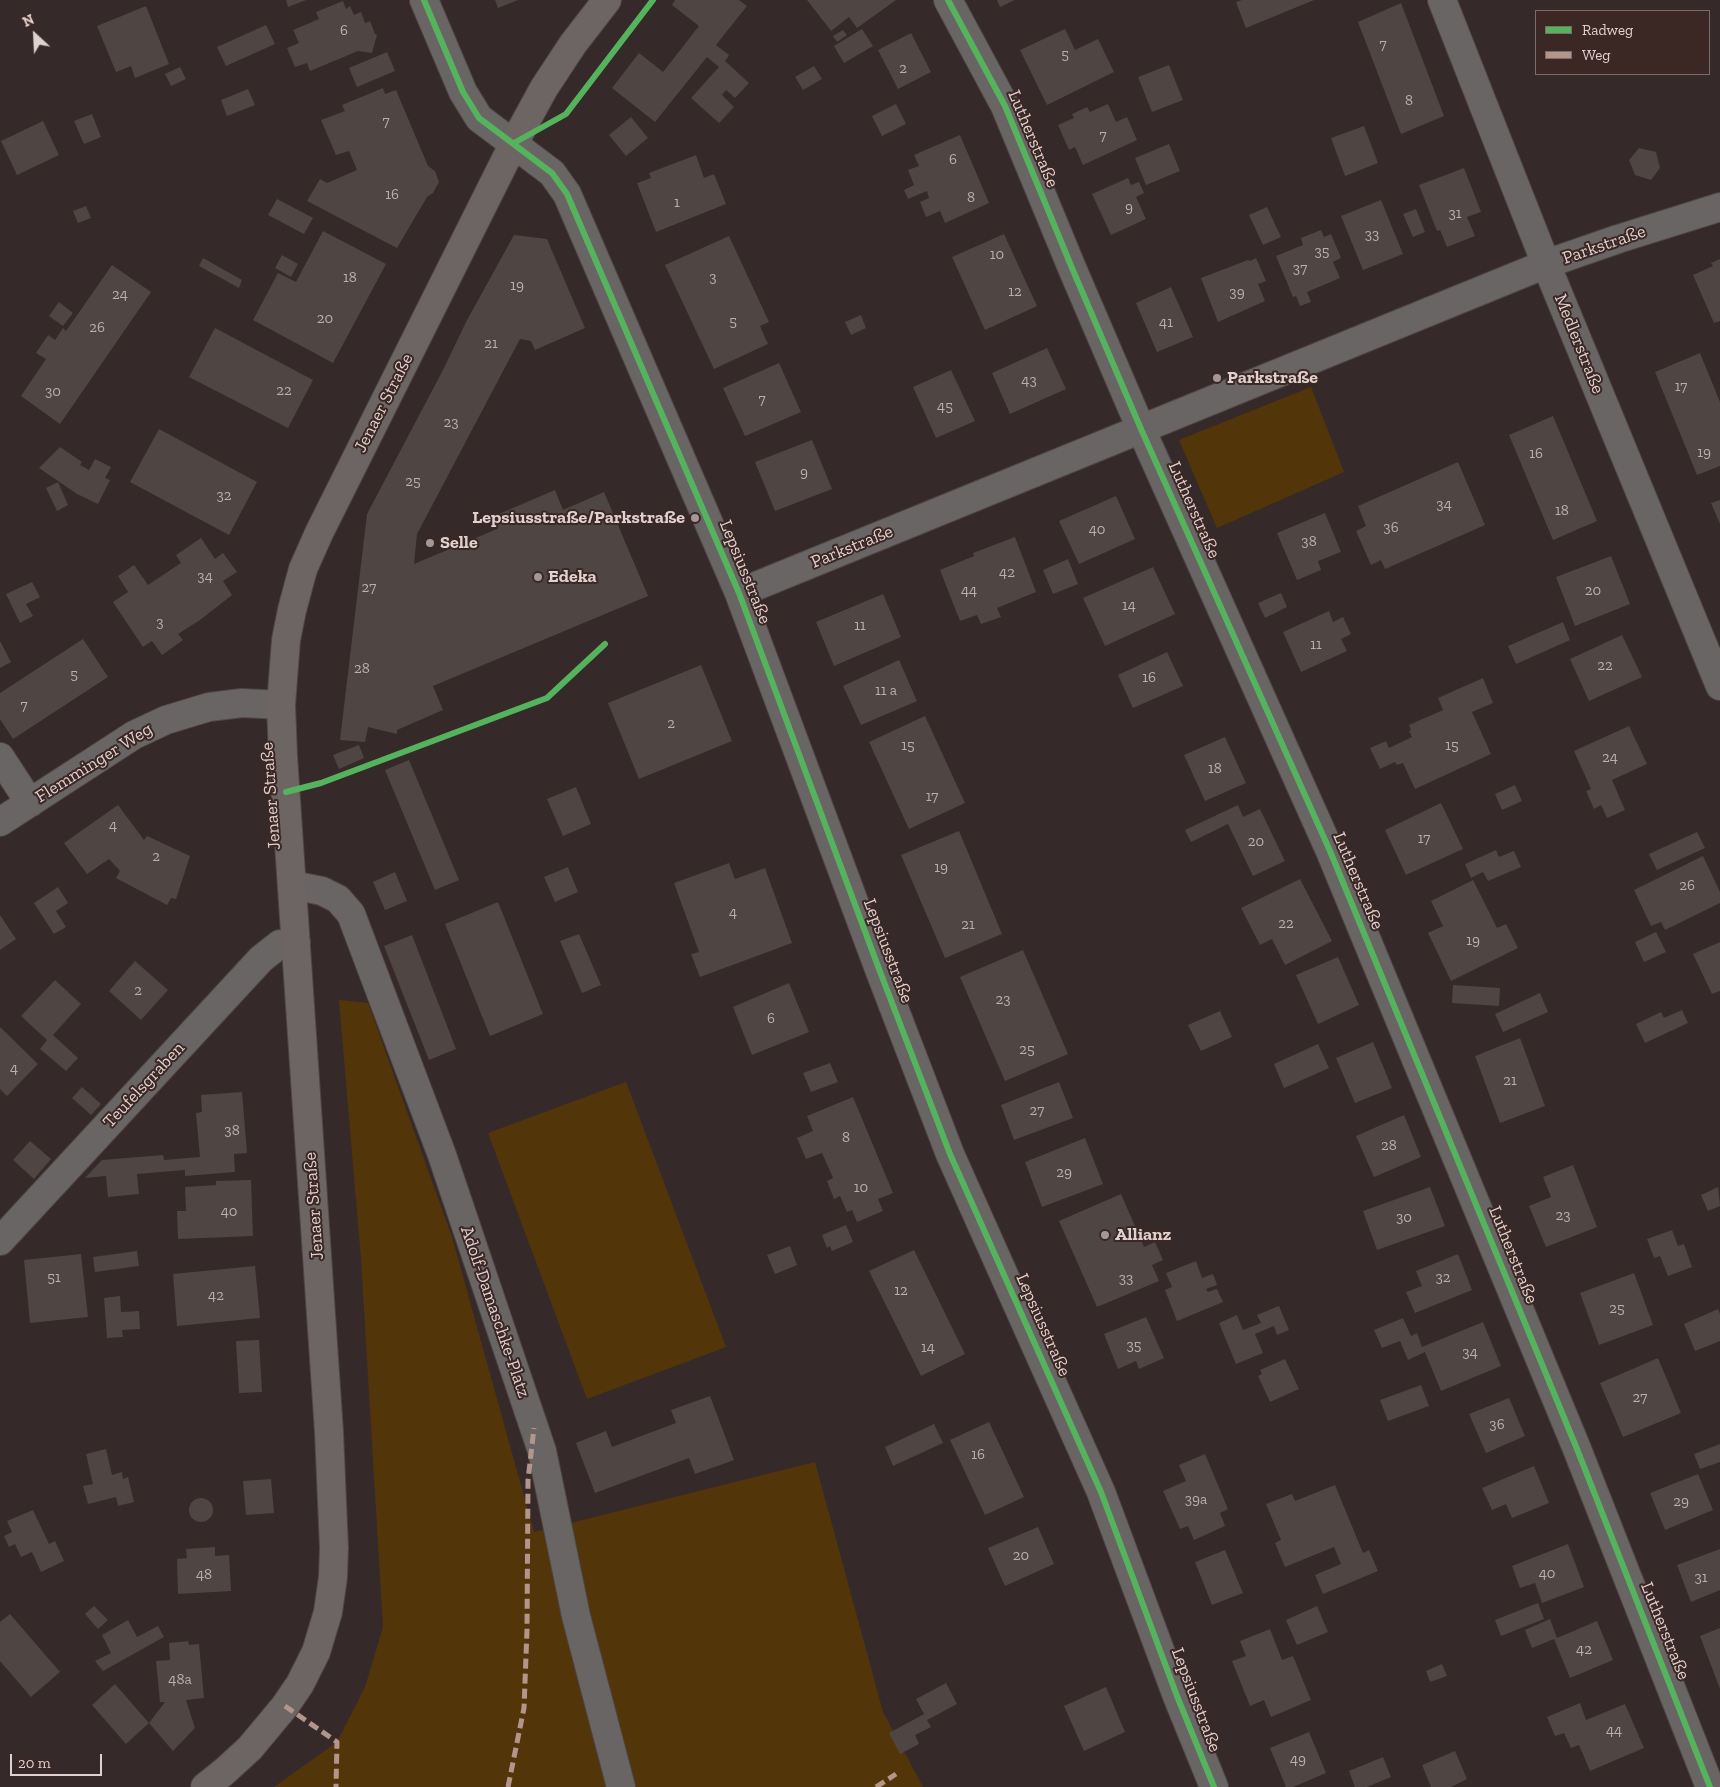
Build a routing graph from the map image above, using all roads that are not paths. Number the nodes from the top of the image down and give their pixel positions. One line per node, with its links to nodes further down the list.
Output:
1 (424, 0): 5 (street, Lepsiusstraße)
2 (607, 0): 5 (main road, Jenaer Straße)
3 (948, 0): 8 (street, Lutherstraße)
4 (1442, 0): 7 (street, Medlerstraße)
5 (514, 143): 9 (street, Lepsiusstraße); 11 (main road, Jenaer Straße)
6 (1720, 207): 7 (street, Parkstraße)
7 (1546, 264): 8 (street, Parkstraße); 10 (street, Medlerstraße)
8 (1141, 429): 9 (street, Parkstraße); 21 (street, Lutherstraße)
9 (739, 593): 20 (street, Lepsiusstraße)
10 (1720, 686)
11 (281, 705): 13 (street, Flemminger Weg); 15 (main road, Jenaer Straße)
12 (0, 757): 13 (street)
13 (30, 803): 14 (street, Flemminger Weg)
14 (0, 822)
15 (292, 885): 16 (main road, Jenaer Straße); 19 (street, Adolf-Damaschke-Platz)
16 (296, 943): 17 (street, Teufelsgraben); 18 (main road, Jenaer Straße)
17 (0, 1241)
18 (205, 1787)
19 (622, 1787)
20 (1214, 1787)
21 (1710, 1787)

